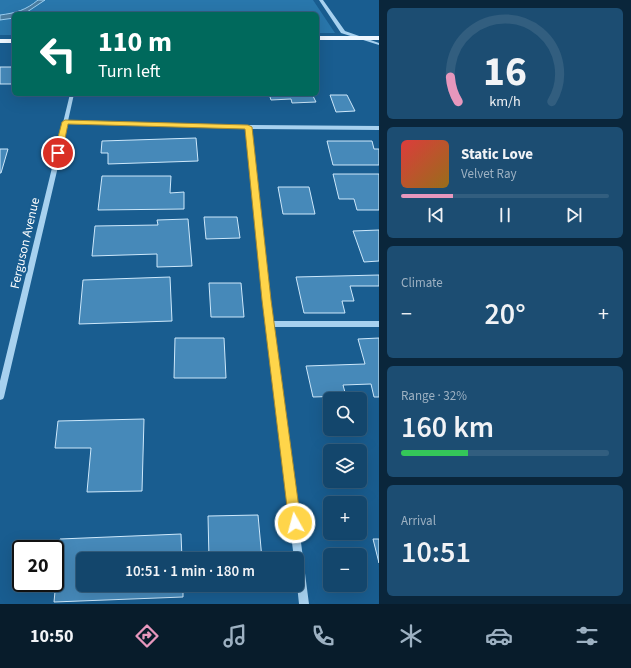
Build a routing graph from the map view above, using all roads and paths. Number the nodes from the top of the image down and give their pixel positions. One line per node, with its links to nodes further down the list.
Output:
1 (321, 0): 3 (street)
2 (319, 38): 3 (main road)
3 (360, 38): 4 (main road); 7 (street)
4 (379, 38)
5 (0, 41): 6 (main road)
6 (12, 41)
7 (379, 44)
8 (72, 96): 9 (street, Ferguson Avenue)
9 (65, 122): 10 (street); 14 (street, Ferguson Avenue)
10 (248, 127): 11 (street); 12 (street)
11 (379, 128)
12 (269, 324): 13 (street); 15 (street)
13 (379, 324)
14 (0, 397)
15 (304, 604)

